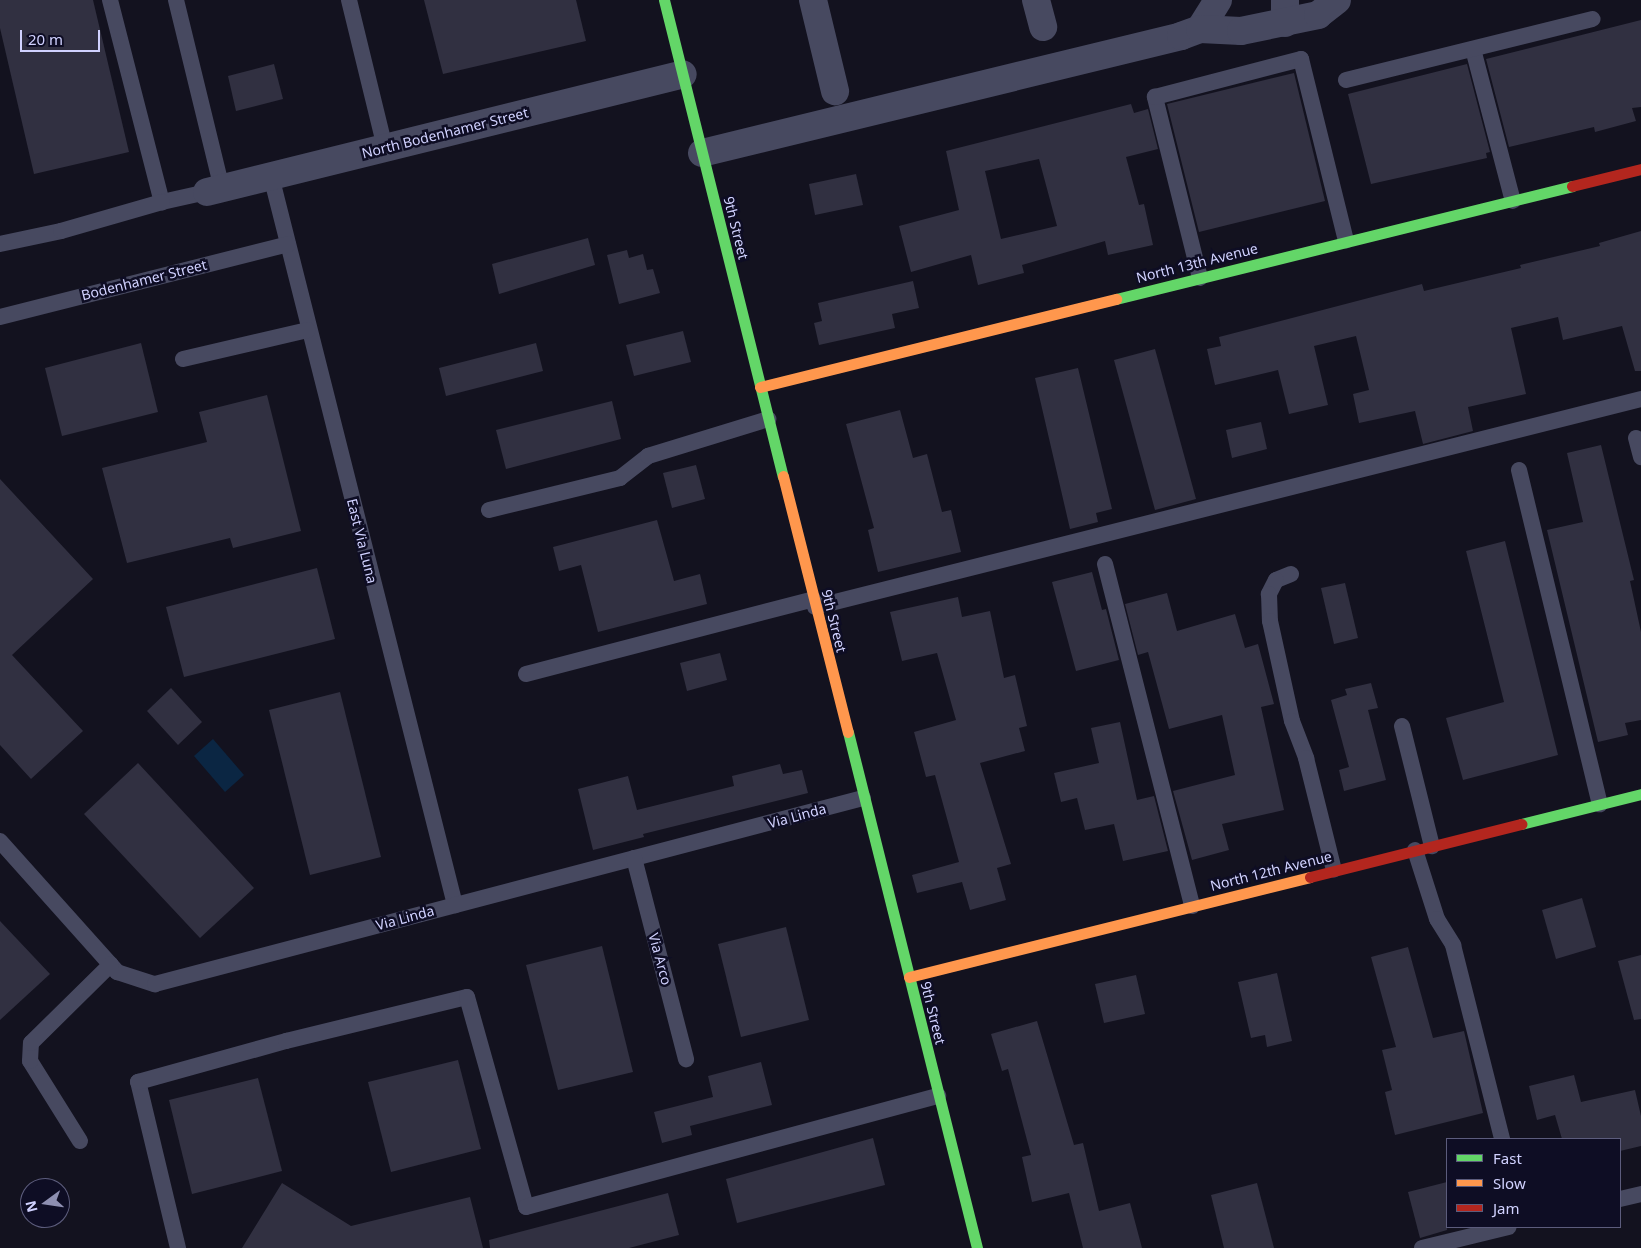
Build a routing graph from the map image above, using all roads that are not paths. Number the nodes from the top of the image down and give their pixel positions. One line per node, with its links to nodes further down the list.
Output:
1 (110, 0): 23 (lane)
2 (176, 0): 21 (lane)
3 (349, 0): 17 (lane)
4 (664, 0): 14 (street, 9th Street)
5 (813, 0): 16 (street)
6 (1036, 0): 11 (street)
7 (1218, 0): 12 (street)
8 (1337, 0): 9 (street)
9 (1285, 11): 12 (street)
10 (1593, 19): 13 (lane)
11 (1043, 27)
12 (1200, 29): 18 (street)
13 (1473, 49): 15 (lane); 22 (lane)
14 (683, 74): 17 (street, North Bodenhamer Street); 18 (street, 9th Street)
15 (1346, 80)
16 (835, 91)
17 (385, 148): 20 (street, North Bodenhamer Street)
18 (702, 153): 31 (street, 9th Street)
19 (1641, 169): 22 (street, North 13th Avenue)
20 (271, 176): 21 (street, North Bodenhamer Street); 26 (lane, East Via Luna)
21 (215, 190): 23 (lane)
22 (1513, 201): 24 (street, North 13th Avenue)
23 (162, 202): 25 (lane)
24 (1346, 241): 27 (street, North 13th Avenue); 27 (lane)
25 (0, 244)
26 (288, 244): 28 (lane, Bodenhamer Street); 29 (lane, East Via Luna)
27 (1200, 278): 31 (street, North 13th Avenue)
28 (0, 317)
29 (308, 330): 30 (lane); 51 (lane, East Via Luna)
30 (183, 359)
31 (760, 387): 33 (street, 9th Street)
32 (1641, 399): 40 (lane)
33 (768, 419): 37 (lane); 40 (street, 9th Street)
34 (1636, 438): 35 (lane)
35 (1641, 457)
36 (1520, 470): 45 (lane)
37 (489, 510)
38 (1105, 564): 52 (lane)
39 (1291, 574): 50 (lane)
40 (814, 603): 41 (lane); 44 (street, 9th Street)
41 (526, 674)
42 (1402, 726): 47 (lane)
43 (1641, 794): 45 (street, North 12th Avenue)
44 (863, 798): 49 (lane, Via Linda); 54 (street, 9th Street)
45 (1600, 804): 47 (street, North 12th Avenue)
46 (0, 841): 53 (lane, Via Linda)
47 (1432, 846): 48 (street, North 12th Avenue)
48 (1415, 850): 50 (street, North 12th Avenue); 57 (lane)
49 (634, 858): 51 (lane, Via Linda); 55 (lane, Via Arco)
50 (1334, 870): 52 (street, North 12th Avenue)
51 (455, 905): 53 (lane, Via Linda)
52 (1192, 906): 54 (street, North 12th Avenue)
53 (111, 964): 58 (lane)
54 (909, 977): 56 (street, 9th Street)
55 (686, 1059)
56 (938, 1096): 62 (lane); 63 (street, 9th Street)
57 (1502, 1138)
58 (80, 1140)
59 (1641, 1194): 60 (lane)
60 (1621, 1199)
61 (1505, 1228): 64 (lane)
62 (178, 1248)
63 (977, 1248)
64 (1422, 1248)

